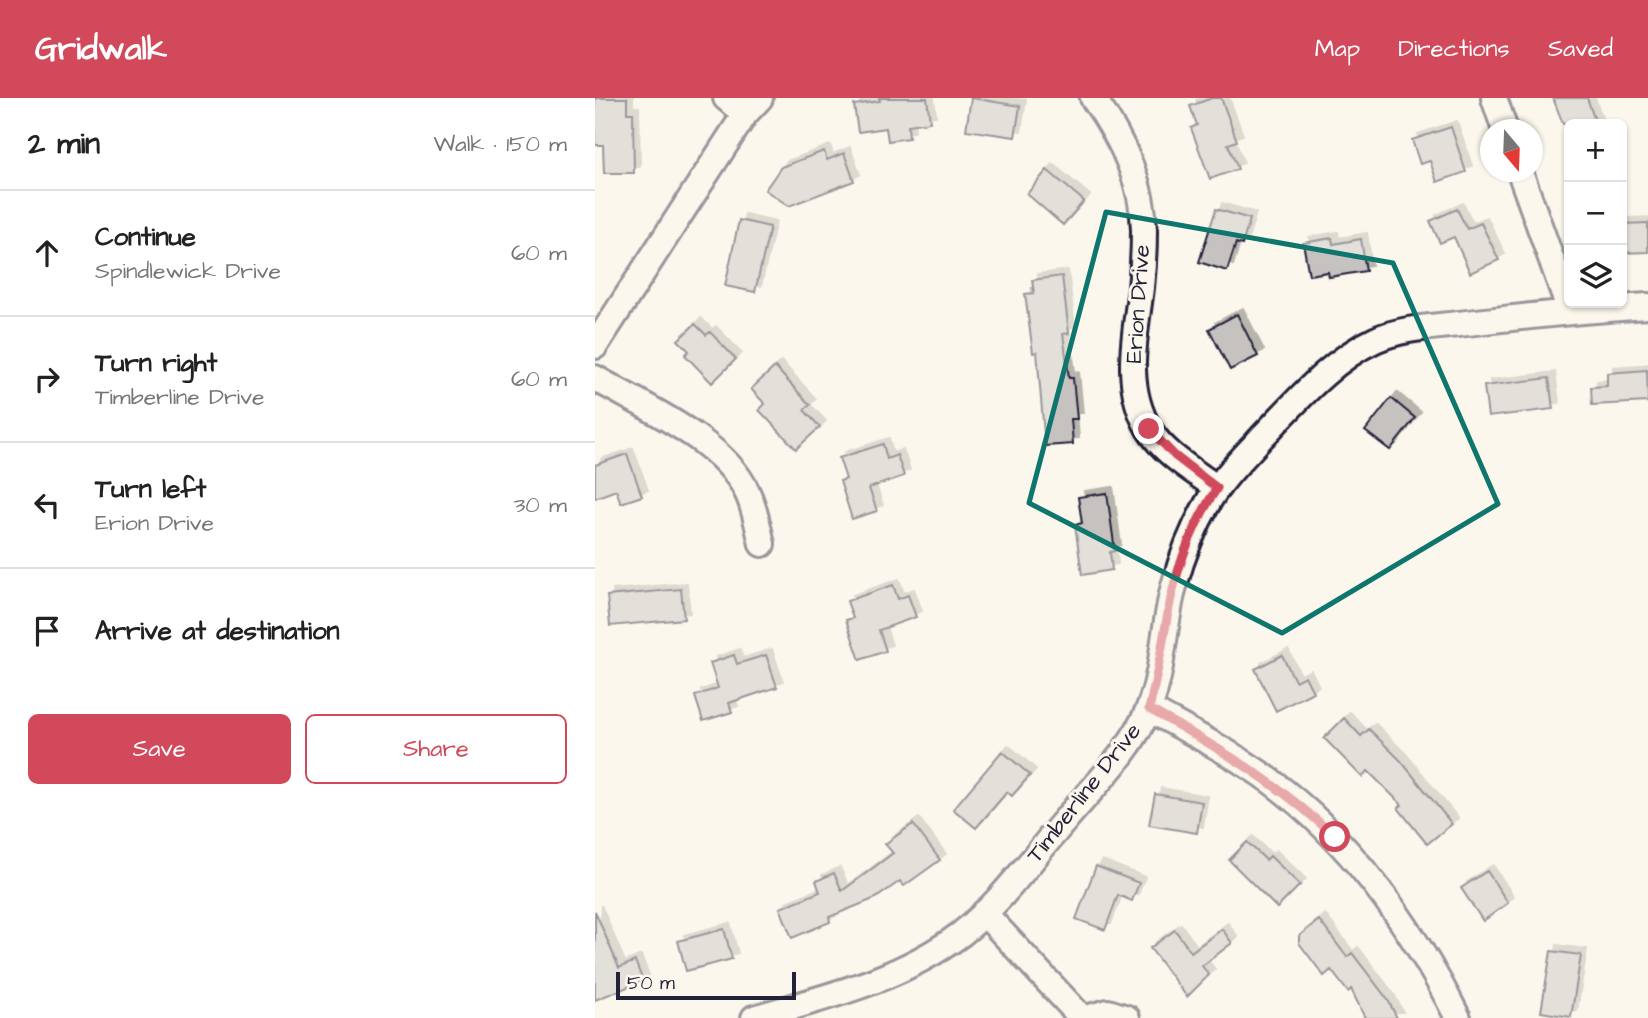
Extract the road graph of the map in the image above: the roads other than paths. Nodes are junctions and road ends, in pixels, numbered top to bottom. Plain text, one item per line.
1 (726, 98) edge
2 (1093, 98) edge
3 (1494, 98) edge
4 (753, 106) edge
5 (1501, 119) edge
6 (1524, 182) edge
7 (1648, 306) edge
8 (1570, 311) junction
9 (595, 346) edge
10 (595, 377) edge
11 (1217, 488) junction
12 (762, 544) dead end
13 (1149, 709) junction
14 (984, 913) junction
15 (754, 1018) edge
16 (1084, 1018) edge
17 (1127, 1018) edge
18 (1458, 1018) edge

1 - 4 street
2 - 11 street, Erion Drive
3 - 5 street
4 - 9 street
6 - 8 street
7 - 8 street, Timberline Drive
8 - 11 street, Timberline Drive
10 - 12 street
11 - 13 street, Timberline Drive
13 - 14 street, Timberline Drive
13 - 18 street
14 - 15 street, Timberline Drive
14 - 16 street
16 - 17 street

